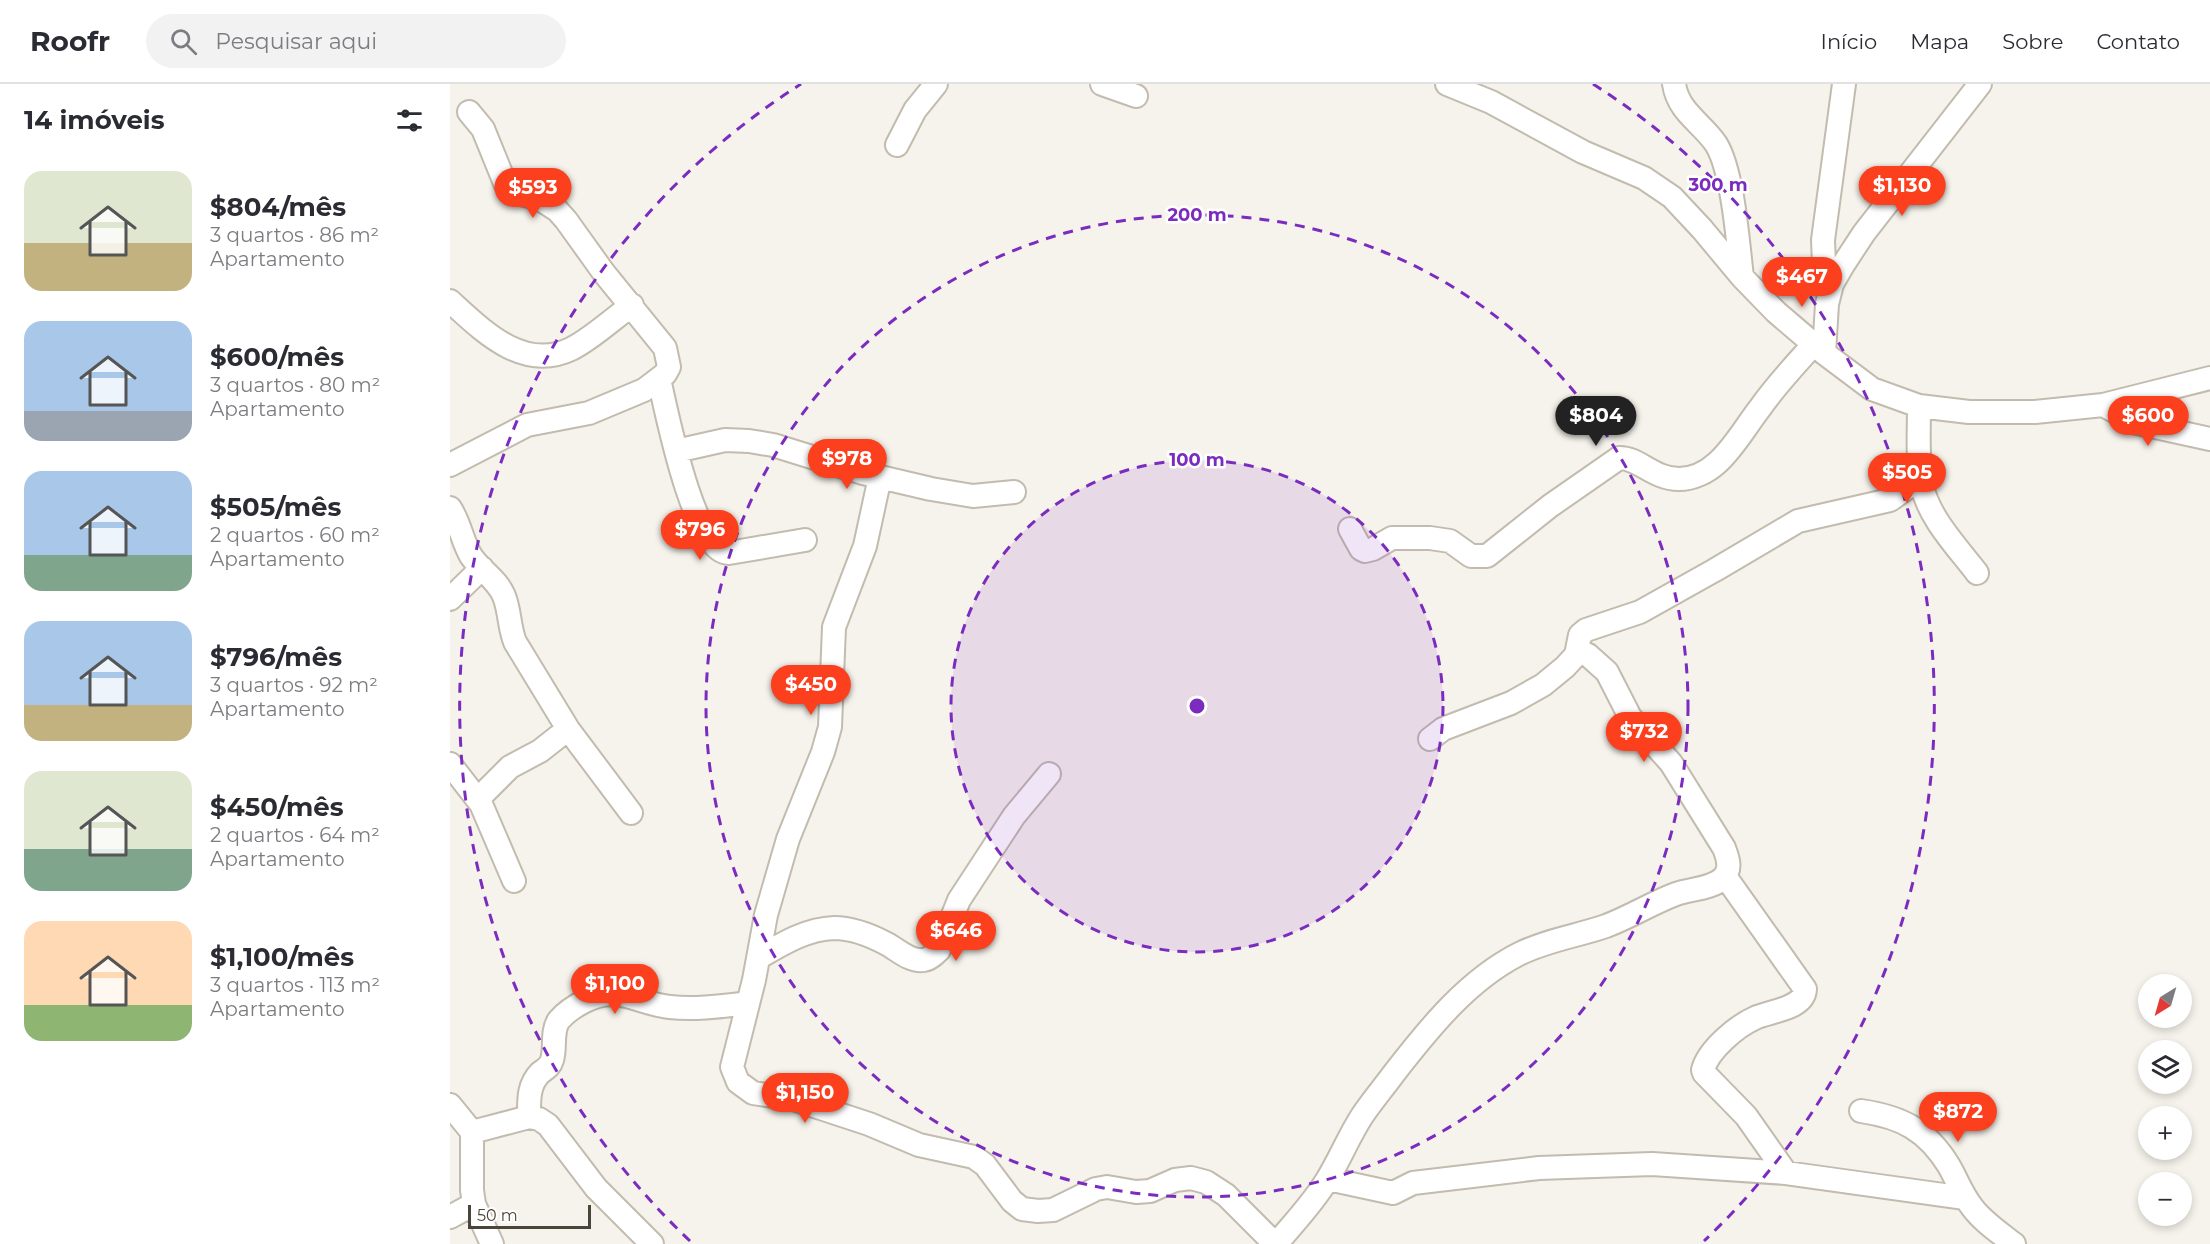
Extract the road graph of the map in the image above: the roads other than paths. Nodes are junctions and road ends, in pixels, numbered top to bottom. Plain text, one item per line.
1 (936, 84) edge
2 (1102, 84) edge
3 (1447, 84) edge
4 (1674, 84) edge
5 (1844, 84) edge
6 (1980, 84) edge
7 (1136, 96) dead end
8 (469, 112) dead end
9 (897, 145) dead end
10 (1742, 277) junction
11 (1832, 284) junction
12 (450, 301) edge
13 (632, 305) junction
14 (1819, 349) junction
15 (2210, 378) edge
16 (659, 379) junction
17 (2103, 405) junction
18 (1919, 406) junction
19 (2210, 439) edge
20 (676, 451) junction
21 (450, 465) edge
22 (880, 477) junction
23 (1921, 478) junction
24 (1014, 492) dead end
25 (450, 508) edge
26 (1350, 529) dead end
27 (805, 540) dead end
28 (482, 568) junction
29 (1977, 573) dead end
30 (450, 599) edge
31 (1578, 650) junction
32 (568, 729) junction
33 (1430, 739) dead end
34 (452, 772) edge
35 (1049, 774) dead end
36 (478, 799) junction
37 (631, 813) dead end
38 (1725, 876) junction
39 (514, 881) dead end
40 (758, 958) junction
41 (748, 1004) junction
42 (450, 1106) edge
43 (1861, 1111) dead end
44 (529, 1117) junction
45 (472, 1132) junction
46 (1786, 1173) junction
47 (1328, 1179) junction
48 (1965, 1198) junction
49 (474, 1204) junction
50 (450, 1216) edge
51 (492, 1244) edge
52 (652, 1244) edge
53 (1276, 1244) edge
54 (2014, 1244) edge

1 - 9 street
2 - 7 street
3 - 10 street
4 - 10 street
5 - 11 street
6 - 11 street
8 - 13 street
10 - 14 street
11 - 14 street
12 - 13 street
13 - 16 street
14 - 18 street
14 - 26 street
15 - 17 street
16 - 20 street
16 - 21 street
17 - 18 street
17 - 19 street
18 - 23 street
20 - 22 street
20 - 27 street
22 - 24 street
22 - 40 street
23 - 29 street
23 - 31 street
25 - 28 street
28 - 30 street
28 - 32 street
31 - 33 street
31 - 38 street
32 - 36 street
32 - 37 street
34 - 36 street
35 - 40 street
36 - 39 street
38 - 46 street
38 - 47 street
40 - 41 street
41 - 44 street
41 - 53 street
42 - 45 street
43 - 48 street
44 - 45 street
44 - 52 street
45 - 49 street
46 - 47 street
46 - 48 street
47 - 53 street
48 - 54 street
49 - 50 street
49 - 51 street

